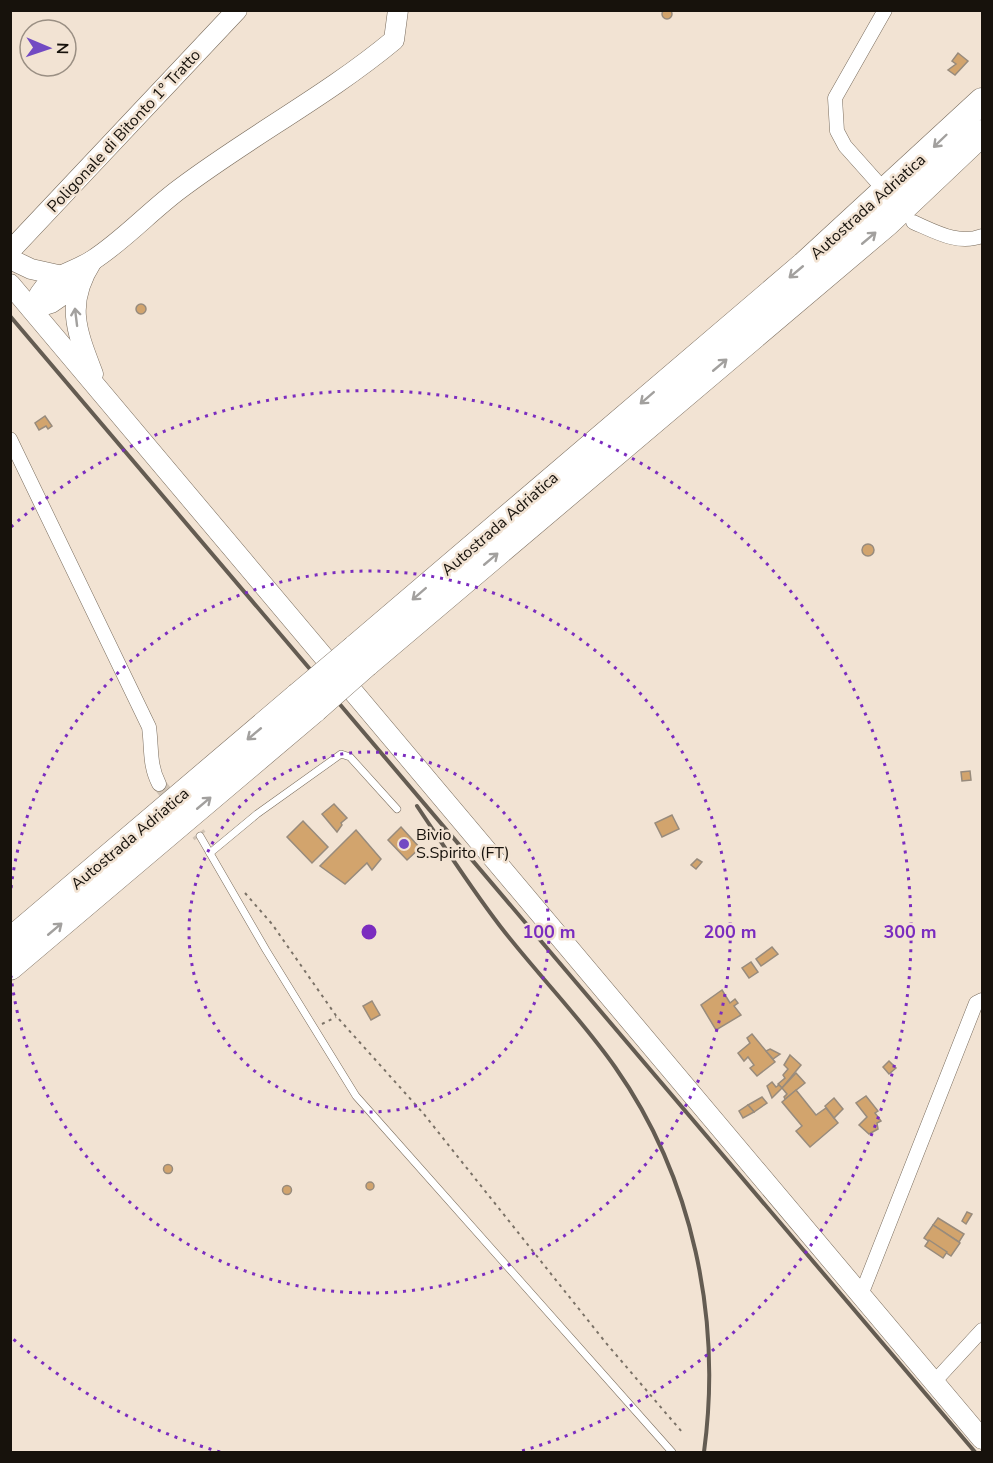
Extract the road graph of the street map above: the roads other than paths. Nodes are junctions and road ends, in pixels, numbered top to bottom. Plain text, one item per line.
1 (237, 10) edge
2 (245, 10) edge
3 (398, 10) edge
4 (885, 10) edge
5 (218, 31) junction
6 (982, 101) edge
7 (982, 133) edge
8 (878, 183) dead end
9 (914, 222) dead end
10 (982, 236) edge
11 (13, 251) edge
12 (92, 261) junction
13 (58, 275) junction
14 (80, 283) junction
15 (10, 284) edge
16 (32, 309) junction
17 (100, 390) junction
18 (10, 439) edge
19 (361, 656) junction
20 (307, 703) junction
21 (159, 784) tunnel mouth
22 (397, 809) dead end
23 (200, 836) tunnel mouth
24 (210, 853) junction
25 (10, 940) edge
26 (10, 967) edge
27 (982, 1000) edge
28 (861, 1295) junction
29 (982, 1330) edge
30 (934, 1382) junction
31 (982, 1438) edge
32 (672, 1452) edge

1 - 5 main road, Poligonale di Bitonto 1° Tratto
2 - 5 main road
3 - 12 main road
4 - 8 street
5 - 11 main road, Poligonale di Bitonto 1° Tratto
6 -> 19 highway, Autostrada Adriatica
19 -> 7 highway, Autostrada Adriatica
9 - 10 street
11 - 13 main road
12 - 13 main road
12 - 14 main road
13 - 16 main road
14 - 16 main road
17 -> 14 main road
15 - 16 main road
16 - 17 main road
17 - 28 main road
18 - 21 street
19 - 20 highway, Autostrada Adriatica, bridge
20 -> 25 highway, Autostrada Adriatica
26 -> 20 highway, Autostrada Adriatica
22 - 24 lane
23 - 24 lane
24 - 32 lane
27 - 28 street
28 - 30 main road
29 - 30 street
30 - 31 main road

